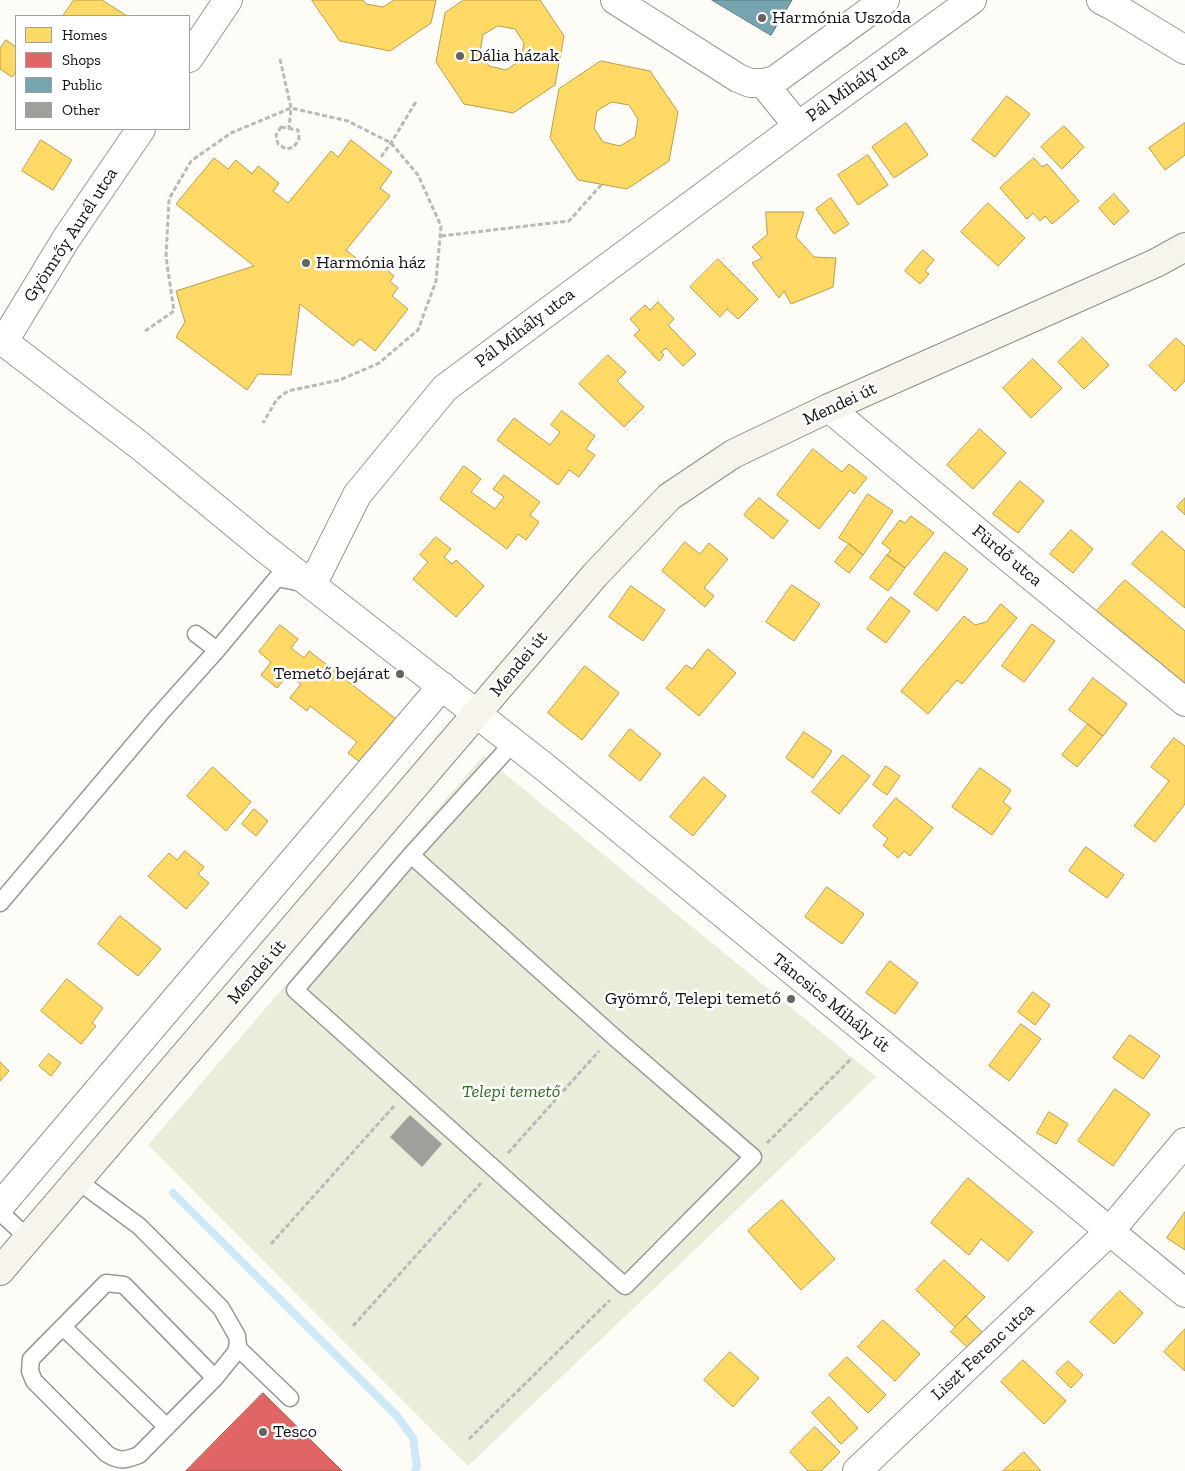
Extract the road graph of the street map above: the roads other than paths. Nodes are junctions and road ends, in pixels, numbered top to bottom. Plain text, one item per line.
1 (228, 0) edge
2 (615, 0) edge
3 (885, 0) edge
4 (967, 2) edge
5 (1110, 2) edge
6 (1185, 50) edge
7 (190, 57) edge
8 (763, 83) junction
9 (798, 126) junction
10 (140, 130) edge
11 (1185, 247) edge
12 (2, 340) edge
13 (829, 408) junction
14 (312, 585) junction
15 (196, 634) dead end
16 (217, 650) junction
17 (442, 686) junction
18 (1185, 702) edge
19 (477, 714) junction
20 (513, 743) junction
21 (411, 855) junction
22 (0, 904) edge
23 (1185, 1142) edge
24 (78, 1181) junction
25 (0, 1206) edge
26 (0, 1212) edge
27 (1109, 1232) junction
28 (28, 1238) junction
29 (0, 1271) edge
30 (1185, 1293) edge
31 (63, 1327) junction
32 (237, 1347) junction
33 (215, 1378) junction
34 (290, 1398) dead end
35 (166, 1427) junction
36 (857, 1471) edge

1 - 7 street
2 - 8 street
3 - 8 street
4 - 9 street, Pál Mihály utca
5 - 6 street
8 - 9 street, Pál Mihály utca
9 - 14 street, Pál Mihály utca
10 - 12 street, Gyömrőy Aurél utca
11 - 13 main road, Mendei út
12 - 14 street, Táncsics Mihály út
13 - 18 street, Fürdő utca
13 - 19 main road, Mendei út
14 - 16 lane
14 - 17 street, Táncsics Mihály út
15 - 16 lane
16 - 22 lane
17 - 19 street, Táncsics Mihály út
17 - 25 street
19 - 20 street, Táncsics Mihály út
19 - 24 main road, Mendei út
20 - 21 lane
20 - 27 street, Táncsics Mihály út
21 - 21 lane
23 - 27 street, Liszt Ferenc utca
24 - 28 main road, Mendei út
24 - 32 lane
26 - 28 lane
27 - 30 street, Táncsics Mihály út
27 - 36 street, Liszt Ferenc utca
28 - 29 main road, Mendei út
31 - 33 lane
31 - 35 lane
31 - 35 lane
32 - 33 lane
32 - 34 lane
33 - 35 lane

